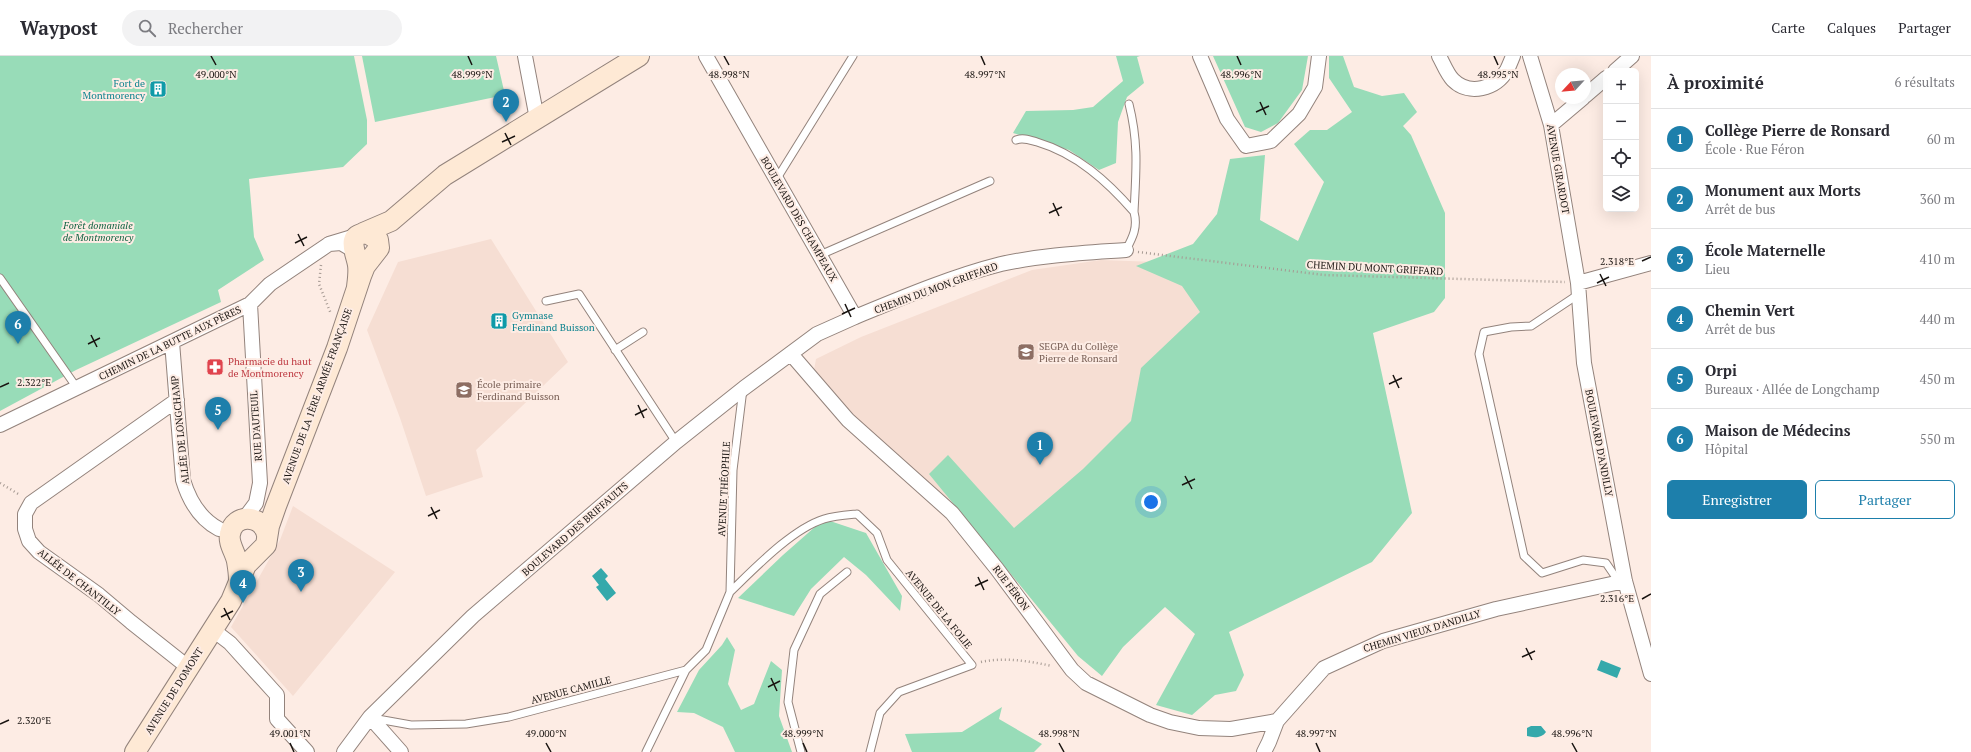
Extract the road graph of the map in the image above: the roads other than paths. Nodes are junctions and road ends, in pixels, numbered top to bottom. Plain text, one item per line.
1 (524, 56) edge
2 (706, 56) edge
3 (853, 56) edge
4 (1200, 56) edge
5 (1319, 56) edge
6 (1439, 56) edge
7 (1513, 56) edge
8 (1530, 56) edge
9 (1632, 56) edge
10 (633, 58) edge
11 (1618, 68) edge
12 (1603, 81) edge
13 (1591, 91) edge
14 (1129, 104) dead end
15 (1576, 104) edge
16 (537, 119) junction
17 (1551, 125) junction
18 (1016, 140) dead end
19 (776, 180) junction
20 (990, 180) dead end
21 (1134, 212) junction
22 (364, 245) junction
23 (1126, 250) joint
24 (820, 255) junction
25 (1651, 263) edge
26 (0, 278) edge
27 (1578, 288) junction
28 (546, 301) dead end
29 (250, 304) junction
30 (860, 315) junction
31 (642, 332) dead end
32 (172, 342) junction
33 (615, 350) junction
34 (791, 354) junction
35 (77, 388) junction
36 (744, 388) junction
37 (177, 400) junction
38 (0, 425) edge
39 (676, 442) junction
40 (240, 530) junction
41 (847, 572) dead end
42 (239, 580) junction
43 (1622, 581) junction
44 (730, 592) junction
45 (213, 630) junction
46 (189, 668) junction
47 (686, 670) junction
48 (1651, 674) edge
49 (370, 717) junction
50 (1277, 722) junction
51 (135, 752) edge
52 (307, 752) edge
53 (344, 752) edge
54 (401, 752) edge
55 (646, 752) edge
56 (801, 752) edge
57 (870, 752) edge
58 (1264, 752) edge

1 - 16 street
2 - 19 street, BOULEVARD DES CHAMPEAUX
3 - 19 lane
4 - 5 street
6 - 7 street
8 - 17 street, AVENUE GIRARDOT
9 - 11 street
10 - 16 main road
12 - 13 street
14 - 21 lane
15 - 17 street
16 - 22 main road
17 - 27 street, AVENUE GIRARDOT
18 - 21 lane
19 - 24 street, BOULEVARD DES CHAMPEAUX
20 - 24 lane
21 - 23 lane
22 - 29 street, CHEMIN DE LA BUTTE AUX PÈRES
22 - 40 main road, AVENUE DE LA 1ÈRE ARMÉE FRANÇAISE
23 - 30 street, CHEMIN DU MON GRIFFARD
24 - 30 street, BOULEVARD DES CHAMPEAUX
25 - 27 street
26 - 35 lane
27 - 43 street, BOULEVARD D'ANDILLY
27 - 43 lane
28 - 33 lane
29 - 32 street, CHEMIN DE LA BUTTE AUX PÈRES
29 - 40 street, RUE D'AUTEUIL
30 - 34 street
31 - 33 lane
32 - 35 street, CHEMIN DE LA BUTTE AUX PÈRES
32 - 37 street, ALLÉE DE LONGCHAMP
33 - 39 lane
34 - 36 street, BOULEVARD DES BRIFFAULTS
34 - 50 street, RUE FÉRON
35 - 38 street, CHEMIN DE LA BUTTE AUX PÈRES
36 - 39 street, BOULEVARD DES BRIFFAULTS
36 - 44 lane, AVENUE THÉOPHILE
37 - 40 street, ALLÉE DE LONGCHAMP
37 - 46 street, ALLÉE DE CHANTILLY
39 - 49 street, BOULEVARD DES BRIFFAULTS
40 - 42 main road
40 - 42 main road
41 - 56 lane
42 - 45 main road
43 - 48 street, BOULEVARD D'ANDILLY
43 - 50 street, CHEMIN VIEUX D'ANDILLY
44 - 47 lane
44 - 57 lane, AVENUE DE LA FOLIE
45 - 46 main road, AVENUE DE DOMONT
45 - 52 street
46 - 51 main road, AVENUE DE DOMONT
47 - 49 lane, AVENUE CAMILLE
47 - 55 lane
49 - 53 street, BOULEVARD DES BRIFFAULTS
49 - 54 street
50 - 58 street, CHEMIN VIEUX D'ANDILLY

